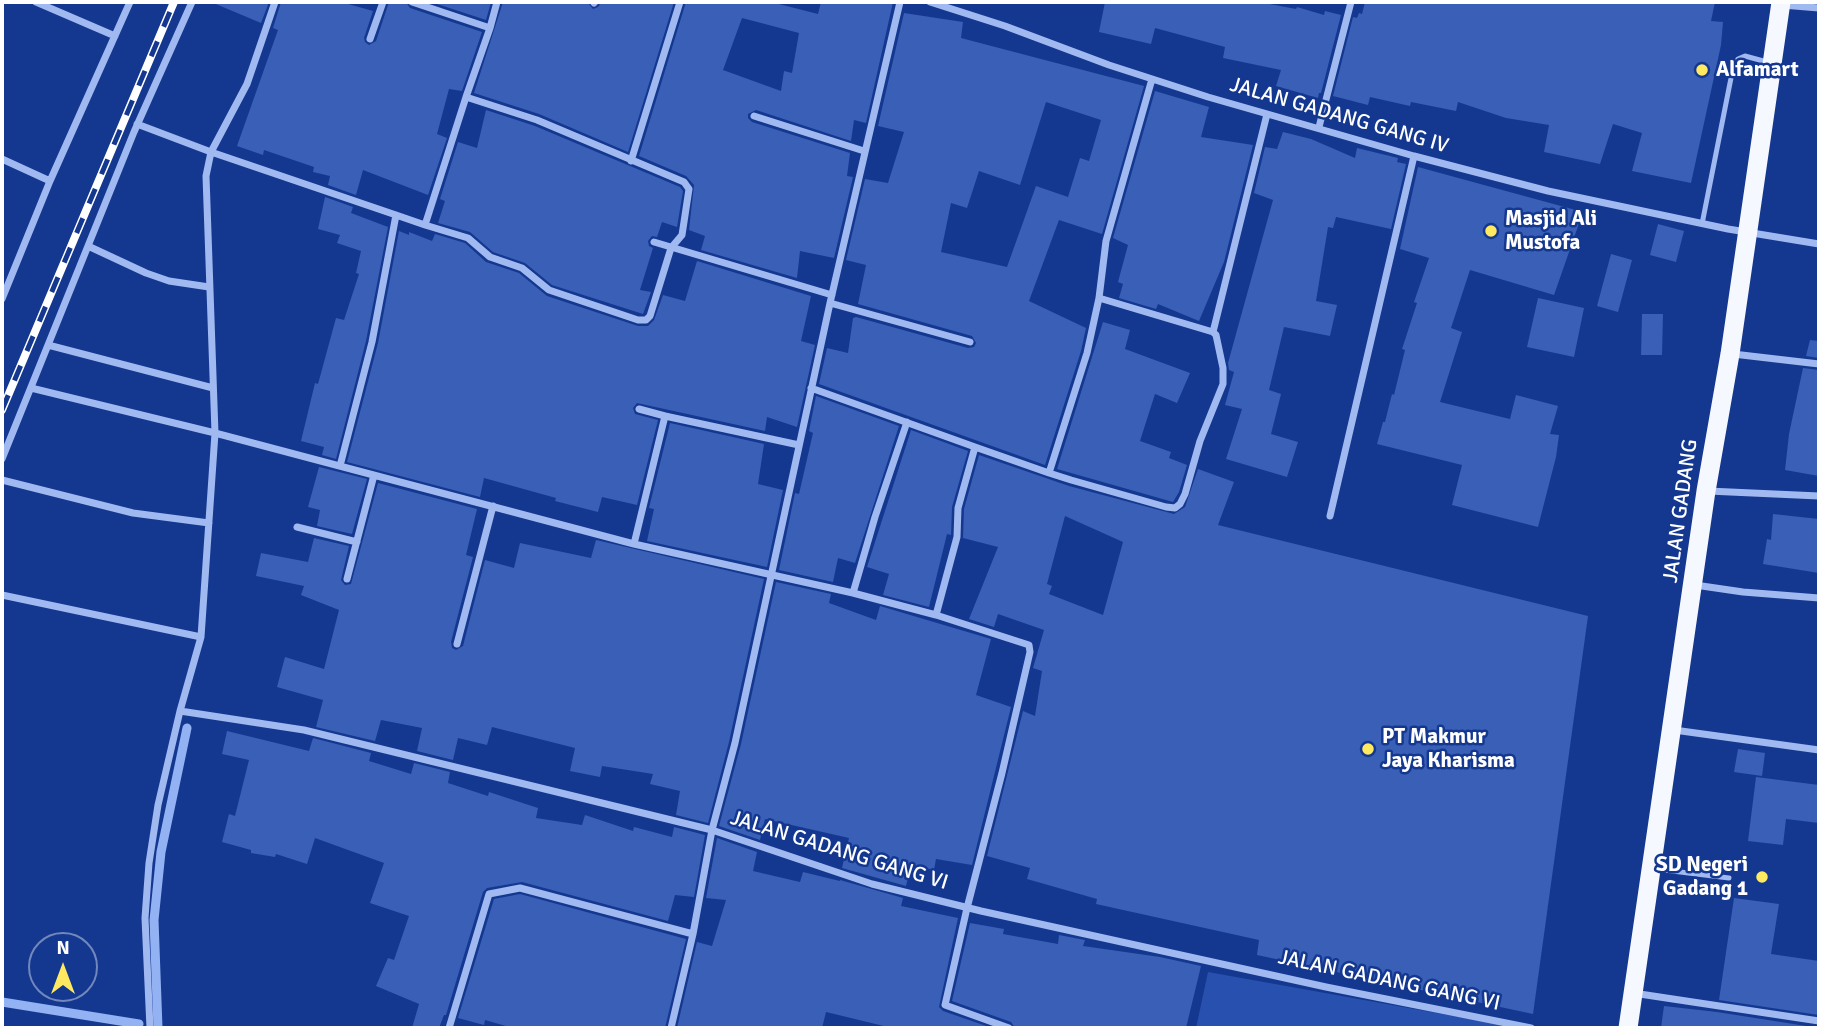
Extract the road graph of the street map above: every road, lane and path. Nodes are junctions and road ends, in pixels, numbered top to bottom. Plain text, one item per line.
1 (36, 2) edge
2 (130, 2) edge
3 (192, 2) edge
4 (275, 2) edge
5 (383, 2) edge
6 (412, 2) edge
7 (497, 2) edge
8 (680, 2) edge
9 (900, 2) edge
10 (930, 2) edge
11 (1351, 2) edge
12 (1781, 4) edge
13 (1819, 8) edge
14 (490, 28) junction
15 (115, 36) junction
16 (370, 38) dead end
17 (1771, 63) junction
18 (1153, 79) junction
19 (466, 97) junction
20 (1267, 114) junction
21 (754, 116) dead end
22 (137, 124) junction
23 (1319, 127) junction
24 (864, 151) junction
25 (211, 152) junction
26 (1414, 156) junction
27 (2, 159) edge
28 (631, 160) junction
29 (50, 181) junction
30 (396, 215) junction
31 (1702, 224) junction
32 (425, 225) junction
33 (1748, 232) junction
34 (654, 243) dead end
35 (1819, 244) edge
36 (88, 246) junction
37 (671, 248) junction
38 (209, 287) junction
39 (832, 295) junction
40 (2, 298) edge
41 (1099, 298) junction
42 (830, 303) junction
43 (1213, 332) junction
44 (970, 342) dead end
45 (48, 345) junction
46 (1730, 354) junction
47 (1819, 364) edge
48 (31, 387) junction
49 (811, 387) junction
50 (213, 388) junction
51 (639, 409) dead end
52 (665, 416) junction
53 (907, 422) junction
54 (215, 433) junction
55 (799, 445) junction
56 (975, 447) junction
57 (2, 459) edge
58 (340, 466) junction
59 (1049, 473) junction
60 (374, 475) junction
61 (2, 480) edge
62 (1706, 491) junction
63 (1819, 496) edge
64 (493, 506) junction
65 (1330, 516) dead end
66 (209, 523) junction
67 (297, 527) dead end
68 (357, 542) junction
69 (634, 544) junction
70 (771, 575) junction
71 (348, 579) dead end
72 (1693, 585) junction
73 (853, 593) junction
74 (2, 595) edge
75 (1819, 598) edge
76 (936, 615) junction
77 (201, 637) junction
78 (457, 645) dead end
79 (180, 711) junction
80 (1671, 729) junction
81 (1819, 750) edge
82 (712, 830) junction
83 (1651, 868) junction
84 (1729, 878) dead end
85 (967, 908) junction
86 (693, 934) junction
87 (1633, 993) junction
88 (1819, 1021) edge
89 (150, 1028) edge
90 (449, 1028) edge
91 (671, 1028) edge
92 (1009, 1028) edge
93 (1531, 1028) edge
94 (1628, 1028) edge

1 - 15 street
2 - 15 street
3 - 22 street
4 - 25 street
5 - 16 street
6 - 14 street
7 - 14 street
8 - 28 street
9 - 24 street
10 - 18 street, JALAN GADANG GANG IV
11 - 23 street
12 - 13 street
12 - 17 highway, JALAN GADANG
14 - 19 street
15 - 29 street
17 - 31 lane
17 - 33 highway, JALAN GADANG
18 - 20 street, JALAN GADANG GANG IV
18 - 41 street
19 - 28 street
19 - 32 street
20 - 23 street, JALAN GADANG GANG IV
20 - 43 street
21 - 24 street
22 - 25 street
22 - 36 street
23 - 26 street, JALAN GADANG GANG IV
24 - 39 street
25 - 30 street
25 - 38 street
26 - 31 street, JALAN GADANG GANG IV
26 - 65 street
27 - 29 street
28 - 37 street
29 - 40 street
30 - 32 street
30 - 58 street
31 - 33 street, JALAN GADANG GANG IV
32 - 37 street
33 - 35 street, JALAN GADANG GANG IV
33 - 46 highway, JALAN GADANG
34 - 37 street
36 - 38 street
36 - 45 street
37 - 39 street
38 - 50 street
39 - 42 street
41 - 43 street
41 - 59 street
42 - 44 street
42 - 49 street
43 - 59 street
45 - 48 street
45 - 50 street
46 - 47 street
46 - 62 highway, JALAN GADANG
48 - 54 street
48 - 57 street
49 - 53 street
49 - 55 street
50 - 54 street
51 - 52 street
52 - 55 street
52 - 69 street
53 - 56 street
53 - 73 street
54 - 58 street
54 - 66 street
55 - 70 street
56 - 59 street
56 - 76 street
58 - 60 street
60 - 64 street
60 - 68 street
61 - 66 street
62 - 63 street
62 - 72 highway, JALAN GADANG
64 - 69 street
64 - 78 street
66 - 77 street
67 - 68 street
68 - 71 street
69 - 70 street
70 - 73 street
70 - 82 street
72 - 75 street
72 - 80 highway, JALAN GADANG
73 - 76 street
74 - 77 street
76 - 85 street
77 - 79 street
79 - 82 street, JALAN GADANG GANG VI
79 - 89 street
80 - 81 street
80 - 83 highway, JALAN GADANG
82 - 85 street, JALAN GADANG GANG VI
82 - 86 street
83 - 84 lane
83 - 87 highway, JALAN GADANG
85 - 92 street
85 - 93 street, JALAN GADANG GANG VI
86 - 90 street
86 - 91 street
87 - 88 street
87 - 94 highway, JALAN GADANG

